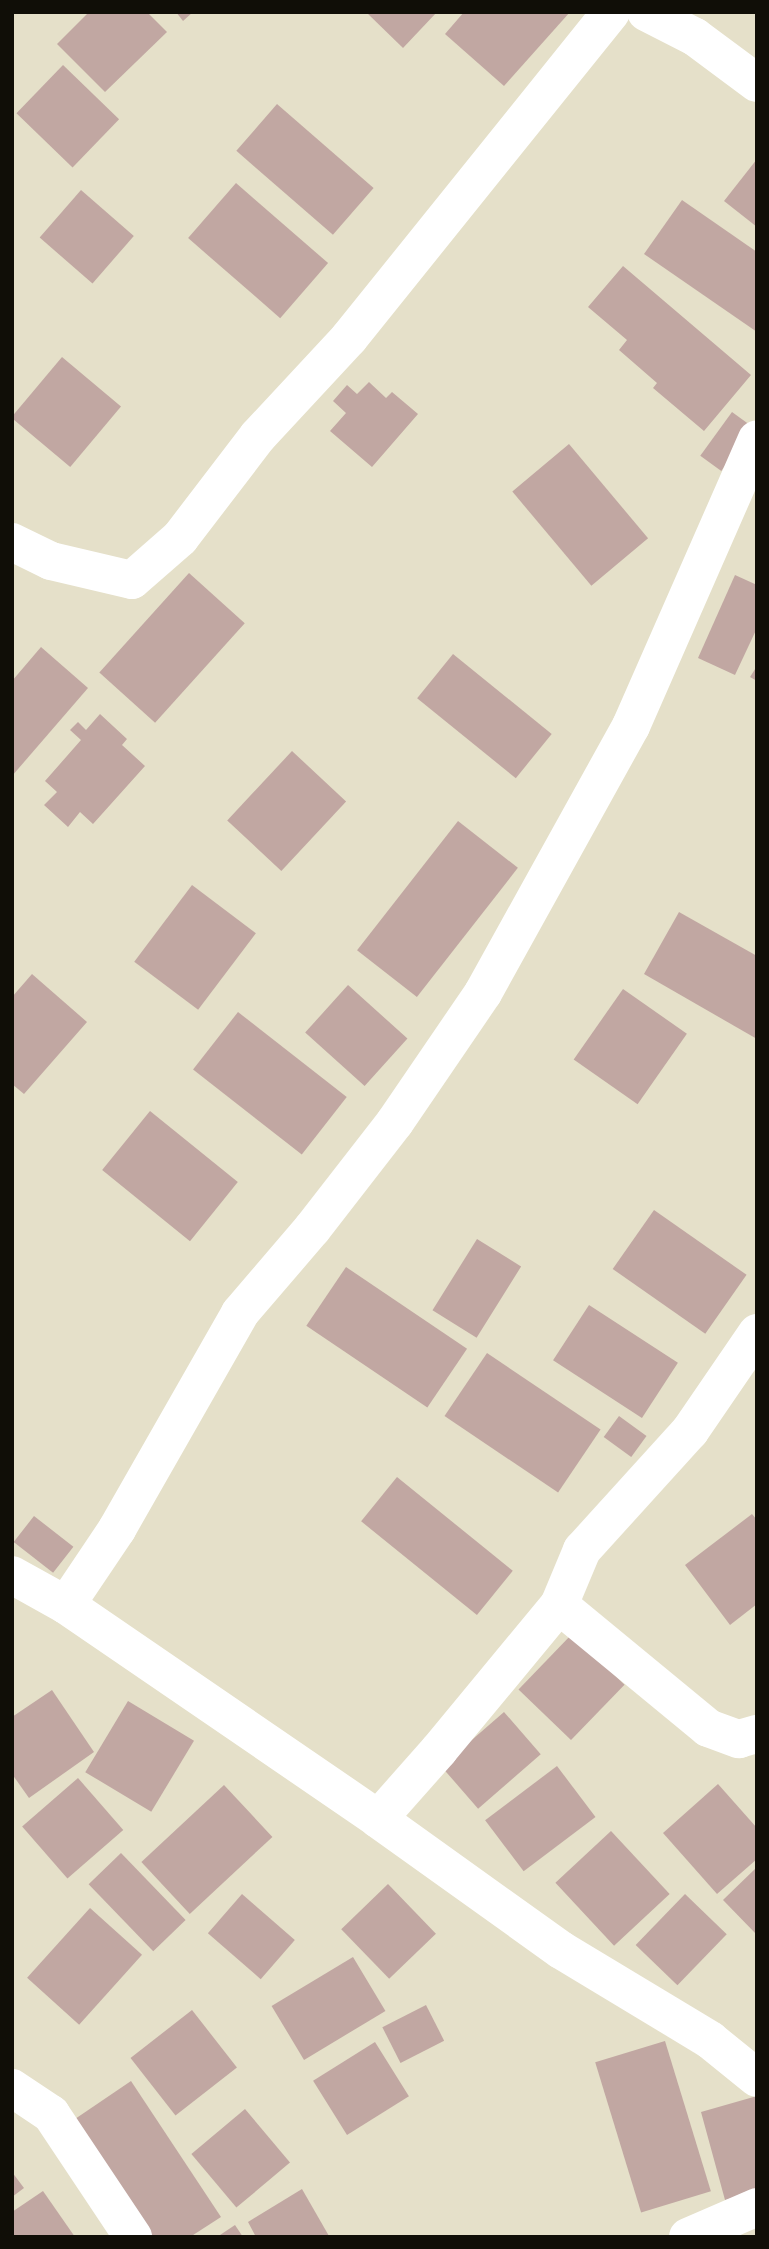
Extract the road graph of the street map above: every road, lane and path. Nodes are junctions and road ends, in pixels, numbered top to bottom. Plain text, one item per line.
1 (611, 12) edge
2 (646, 12) edge
3 (757, 83) edge
4 (757, 439) edge
5 (12, 542) edge
6 (757, 1333) edge
7 (12, 1575) edge
8 (66, 1605) junction
9 (559, 1605) junction
10 (757, 1734) edge
11 (378, 1819) junction
12 (757, 2078) edge
13 (12, 2088) edge
14 (757, 2207) edge
15 (134, 2237) edge
16 (688, 2237) edge

1 - 5 street
2 - 3 street
4 - 8 street
6 - 9 street
7 - 8 street
8 - 11 street
9 - 10 street
9 - 11 street
11 - 12 street
13 - 15 street
14 - 16 street

